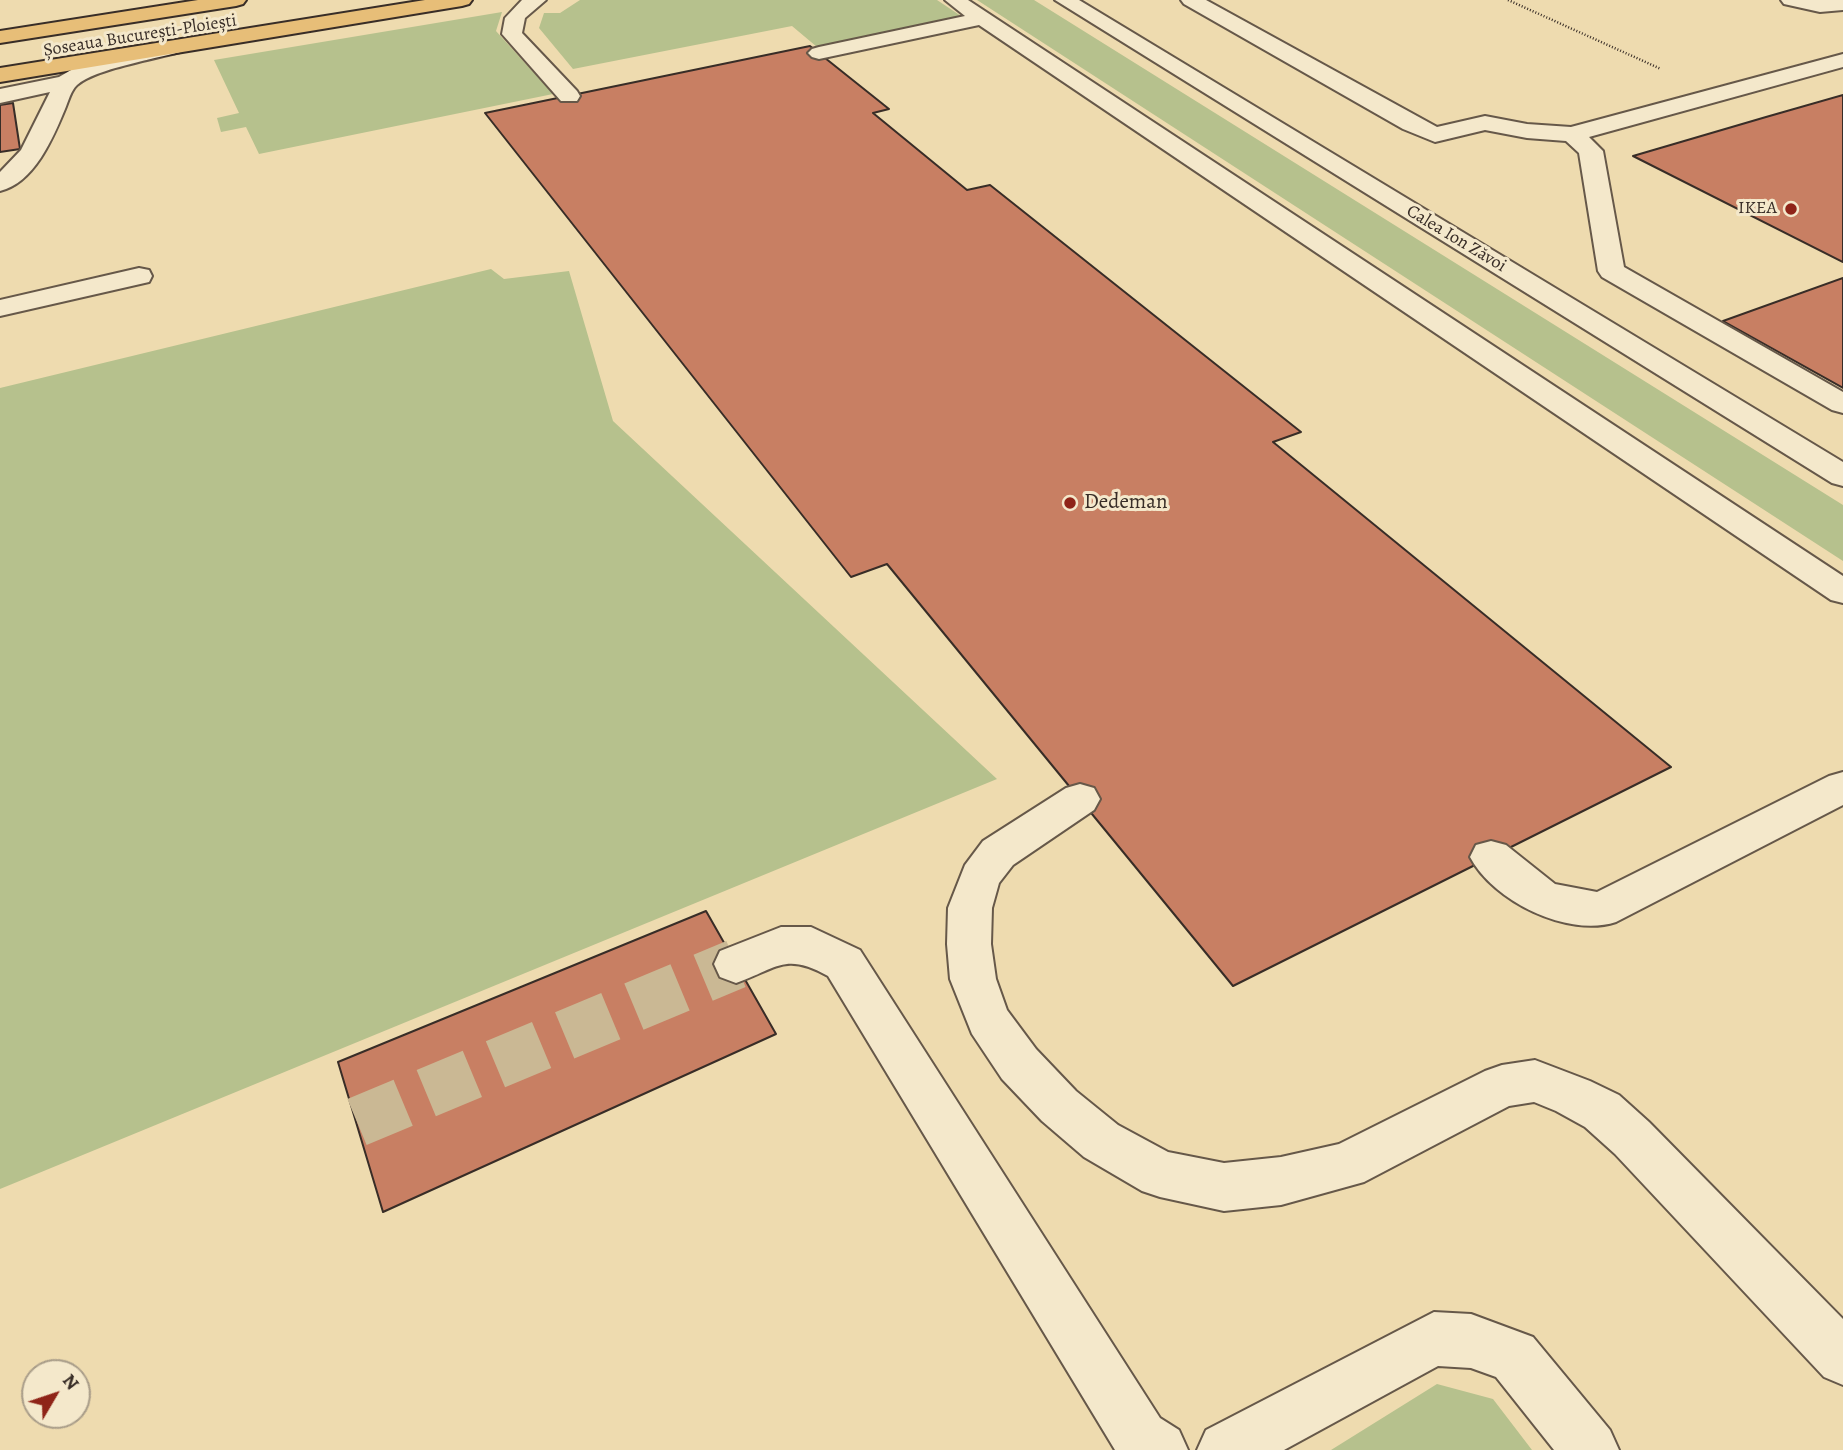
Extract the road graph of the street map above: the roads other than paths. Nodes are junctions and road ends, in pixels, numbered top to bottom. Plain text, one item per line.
1 (137, 0) edge
2 (236, 0) edge
3 (363, 0) edge
4 (462, 0) edge
5 (536, 0) edge
6 (955, 0) edge
7 (1191, 0) edge
8 (1791, 0) edge
9 (1067, 1) edge
10 (1843, 4) edge
11 (982, 19) junction
12 (0, 21) edge
13 (0, 37) edge
14 (187, 45) junction
15 (819, 53) dead end
16 (0, 59) edge
17 (1843, 60) edge
18 (0, 75) edge
19 (66, 82) junction
20 (0, 96) edge
21 (569, 96) dead end
22 (1572, 134) junction
23 (0, 184) edge
24 (139, 276) dead end
25 (0, 308) edge
26 (1843, 404) edge
27 (1843, 476) edge
28 (1843, 592) edge
29 (1826, 796) edge
30 (1080, 799) dead end
31 (1491, 857) dead end
32 (736, 964) tunnel mouth
33 (1843, 1358) edge
34 (1159, 1450) edge
35 (1226, 1450) edge
36 (1590, 1450) edge

1 - 12 highway
2 - 13 highway, Șoseaua București-Ploiești
3 - 16 highway, Șoseaua București-Ploiești
4 - 14 highway
5 - 21 street
6 - 11 street
7 - 22 street
8 - 10 street
9 - 27 street, Calea Ion Zăvoi
11 - 15 street
11 - 28 street
14 - 18 highway
14 - 19 street
17 - 22 street
19 - 20 street
19 - 23 street
22 - 26 street
24 - 25 street
29 - 31 street
30 - 33 street
32 - 34 street
35 - 36 street

